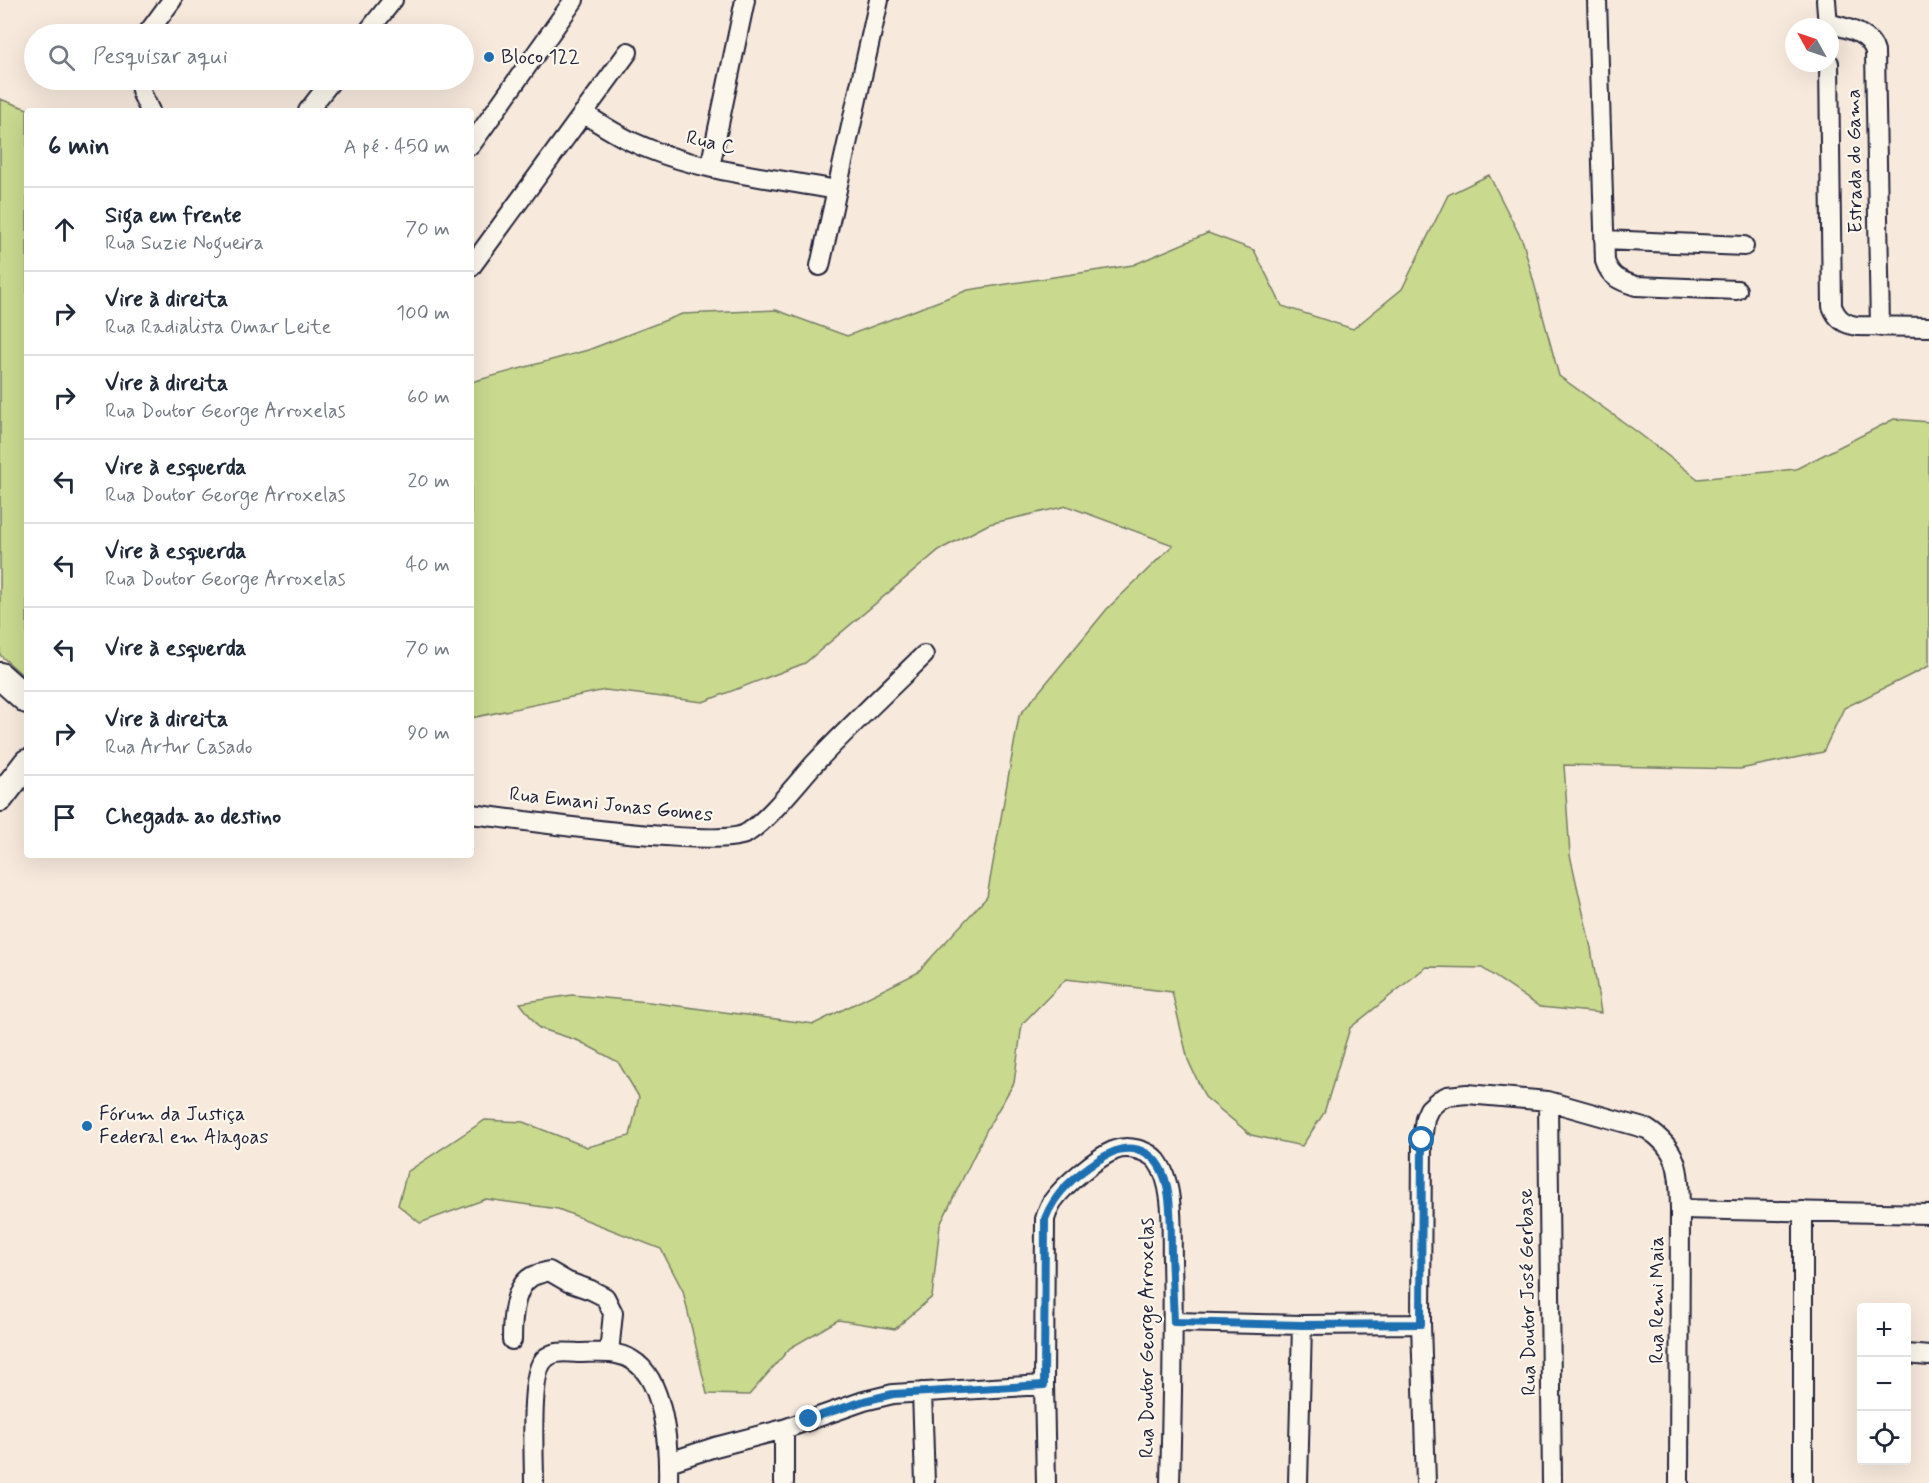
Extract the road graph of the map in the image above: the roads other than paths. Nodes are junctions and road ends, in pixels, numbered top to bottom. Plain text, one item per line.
1 (172, 0) edge
2 (393, 0) edge
3 (574, 0) edge
4 (745, 0) edge
5 (879, 0) edge
6 (1826, 0) edge
7 (1597, 6) edge
8 (1827, 18) edge
9 (154, 24) edge
10 (374, 24) edge
11 (1839, 28) edge
12 (628, 52) dead end
13 (1829, 72) edge
14 (141, 90) edge
15 (324, 90) edge
16 (149, 108) edge
17 (310, 108) edge
18 (583, 113) junction
19 (474, 141) edge
20 (710, 167) junction
21 (837, 190) junction
22 (1604, 240) junction
23 (1744, 246) dead end
24 (474, 263) edge
25 (820, 266) dead end
26 (1737, 290) dead end
27 (1880, 327) junction
28 (1929, 327) edge
29 (924, 655) dead end
30 (0, 676) edge
31 (24, 697) edge
32 (24, 767) edge
33 (0, 798) edge
34 (474, 814) edge
35 (1548, 1101) junction
36 (1680, 1209) junction
37 (1803, 1211) junction
38 (1929, 1214) edge
39 (1174, 1322) junction
40 (1421, 1324) junction
41 (1302, 1325) junction
42 (512, 1340) dead end
43 (609, 1353) junction
44 (1911, 1354) edge
45 (1929, 1356) edge
46 (1044, 1385) junction
47 (922, 1392) junction
48 (784, 1429) junction
49 (669, 1462) junction
50 (534, 1483) edge
51 (668, 1483) edge
52 (784, 1483) edge
53 (925, 1483) edge
54 (1046, 1483) edge
55 (1170, 1483) edge
56 (1298, 1483) edge
57 (1426, 1483) edge
58 (1552, 1483) edge
59 (1679, 1483) edge
60 (1803, 1483) edge

1 - 9 street
2 - 10 street
3 - 19 street
4 - 20 street
5 - 21 street
6 - 8 street, Estrada do Gama
7 - 22 street
11 - 27 street, Estrada do Gama
12 - 18 street
13 - 27 street, Estrada do Gama
14 - 16 street
15 - 17 street
18 - 20 street, Rua C
18 - 24 street
20 - 21 street, Rua C
21 - 25 street
22 - 23 street
22 - 26 street
27 - 28 street, Estrada do Gama
29 - 34 street, Rua Emani Jonas Gomes
30 - 31 street
32 - 33 street
35 - 36 street, Rua Remi Maia
35 - 40 street
35 - 58 street, Rua Doutor José Gerbase
36 - 37 street
36 - 59 street, Rua Remi Maia
37 - 38 street
37 - 60 street
39 - 41 street
39 - 46 street, Rua Doutor George Arroxelas
39 - 55 street, Rua Doutor George Arroxelas
40 - 41 street
40 - 57 street
41 - 56 street
42 - 43 street
43 - 49 street
43 - 50 street
44 - 45 street
46 - 47 street
46 - 54 street
47 - 48 street
47 - 53 street
48 - 49 street
48 - 52 street
49 - 51 street

